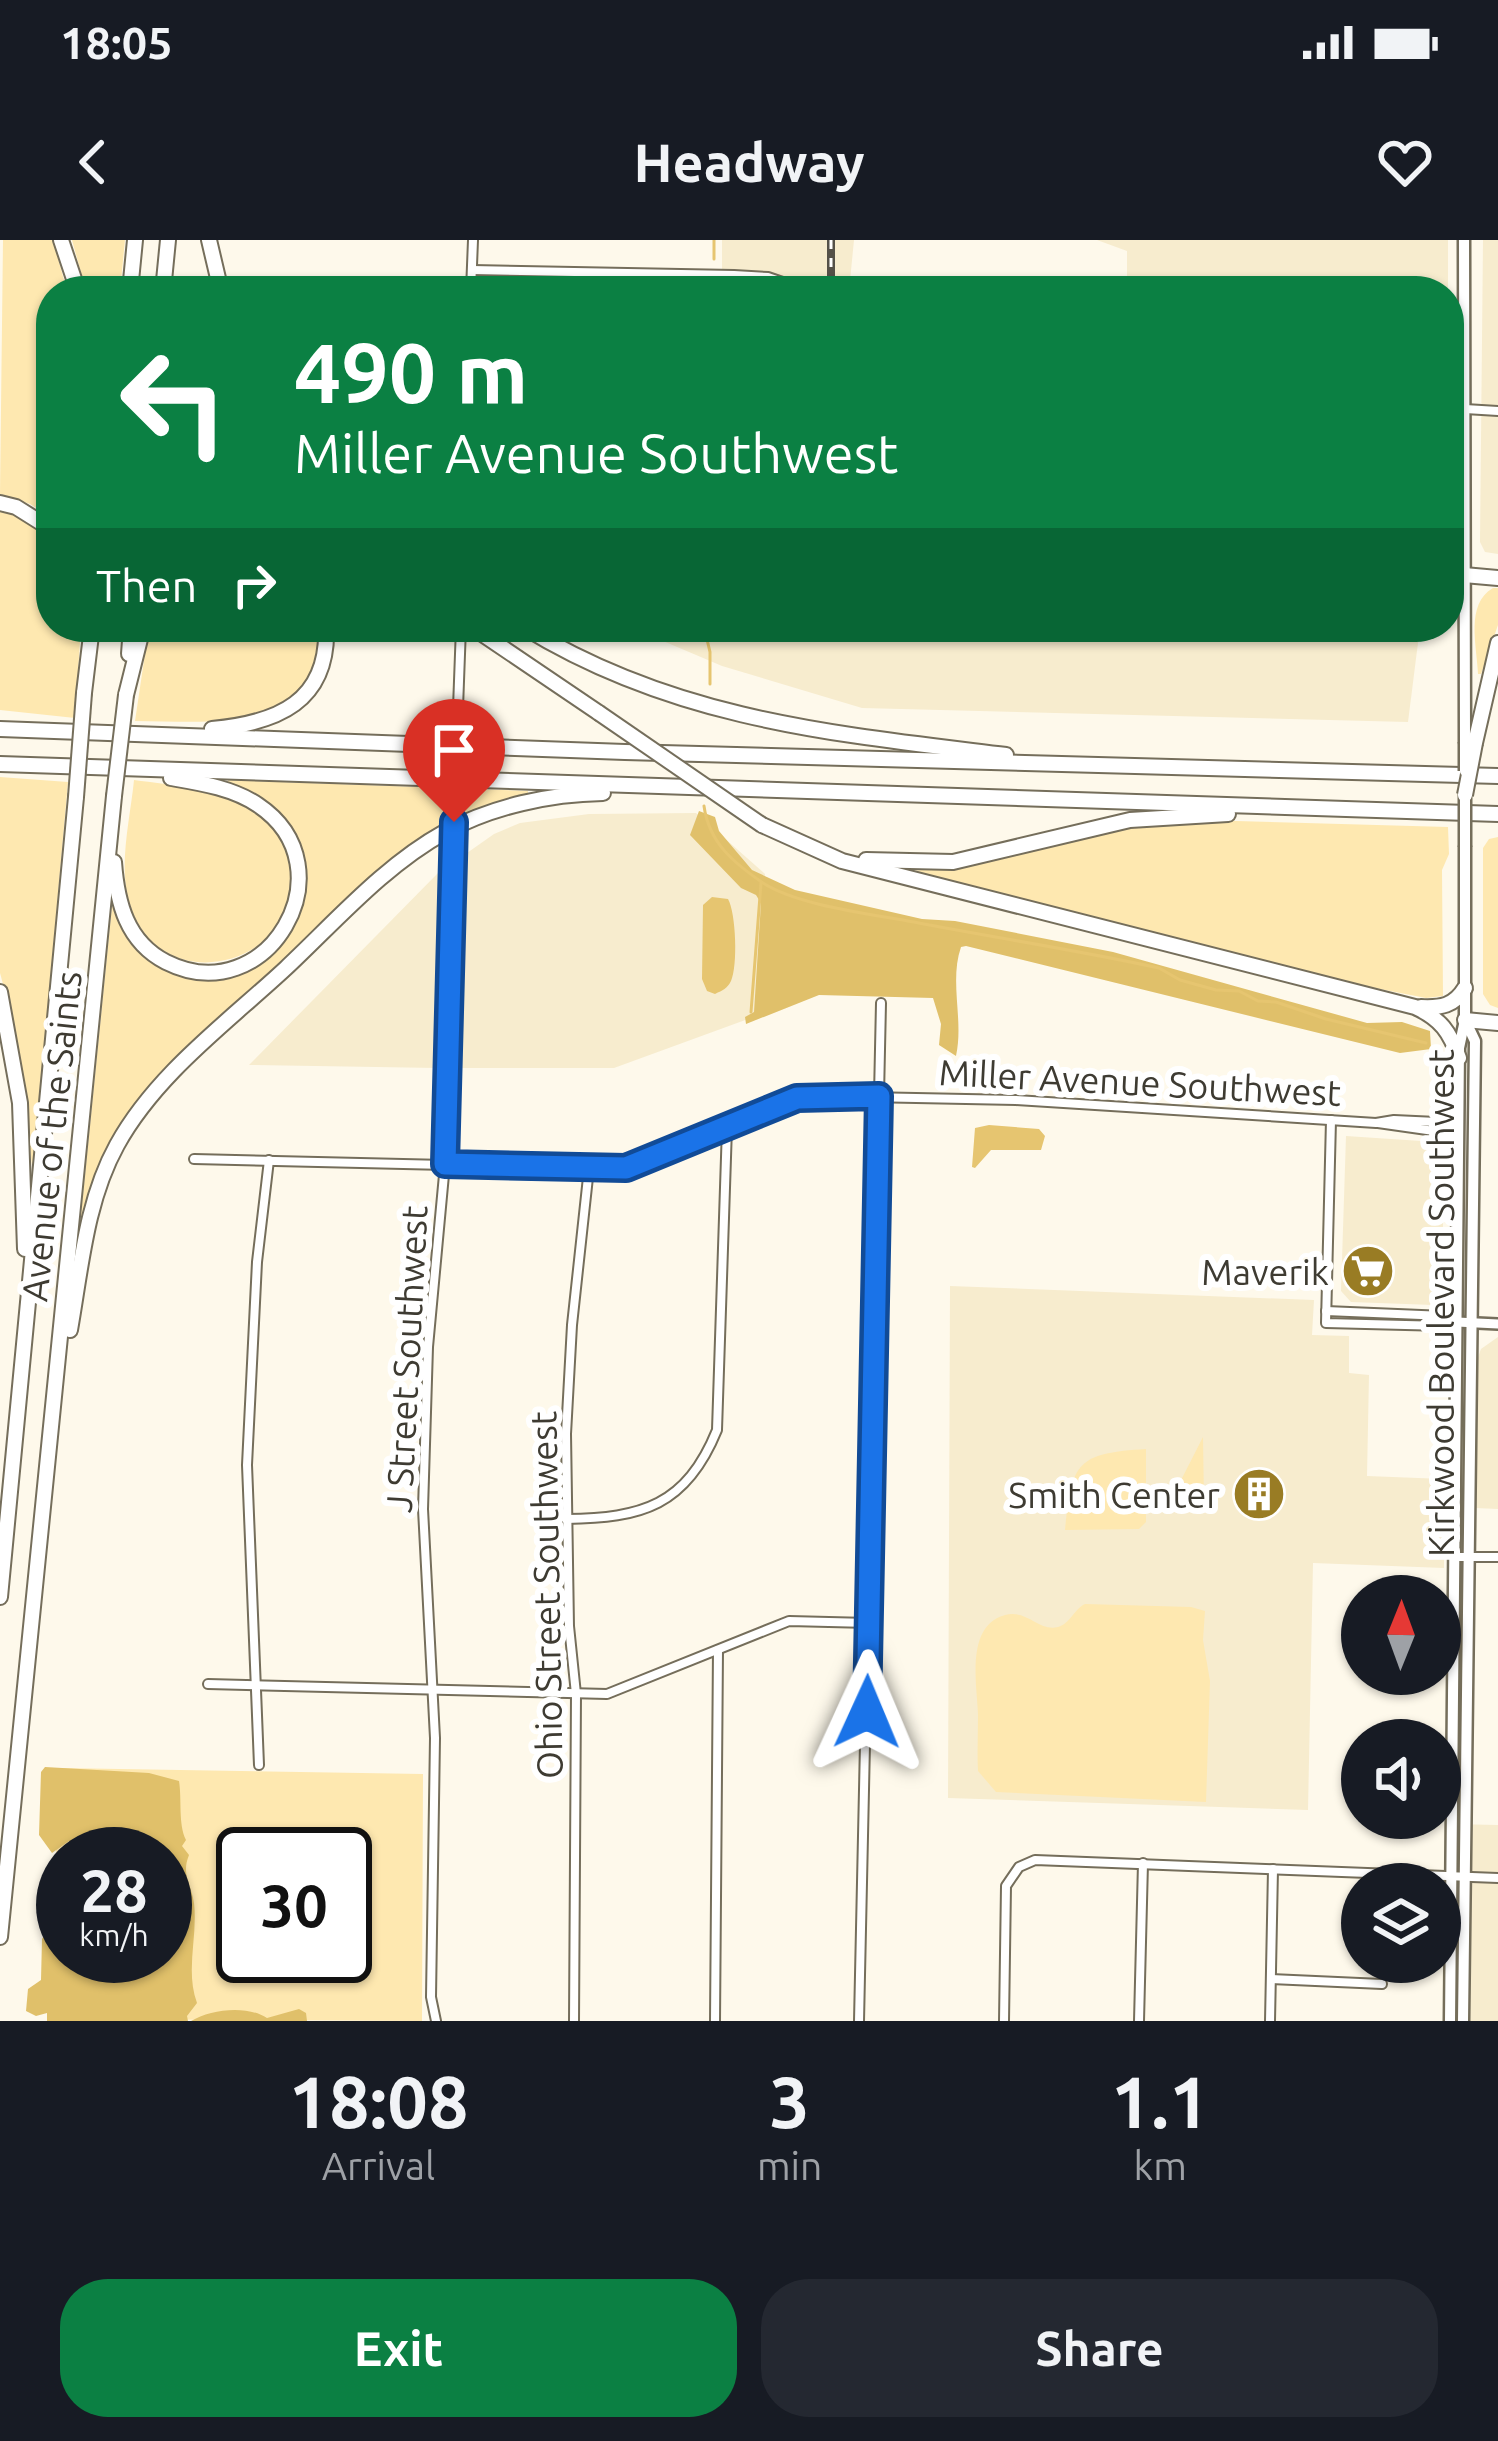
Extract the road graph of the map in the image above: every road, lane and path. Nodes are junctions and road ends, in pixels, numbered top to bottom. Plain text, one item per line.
1 (61, 240) edge
2 (135, 240) edge
3 (168, 240) edge
4 (209, 240) edge
5 (472, 240) edge
6 (1464, 240) edge
7 (472, 270) junction
8 (73, 276) edge
9 (131, 276) edge
10 (164, 276) edge
11 (217, 276) edge
12 (472, 276) edge
13 (751, 276) edge
14 (1464, 408) junction
15 (1498, 411) edge
16 (0, 503) edge
17 (36, 520) edge
18 (1464, 574) junction
19 (1498, 575) edge
20 (88, 642) edge
21 (130, 642) edge
22 (139, 642) edge
23 (325, 642) edge
24 (460, 642) edge
25 (494, 642) edge
26 (554, 642) edge
27 (1498, 643) edge
28 (125, 695) junction
29 (0, 720) edge
30 (0, 729) edge
31 (61, 731) junction
32 (157, 735) junction
33 (1470, 742) junction
34 (0, 764) edge
35 (1089, 765) junction
36 (100, 769) junction
37 (1498, 776) edge
38 (758, 791) junction
39 (1465, 794) joint
40 (1318, 809) junction
41 (112, 819) junction
42 (1498, 819) edge
43 (825, 853) junction
44 (1465, 988) junction
45 (0, 992) edge
46 (881, 1004) dead end
47 (1415, 1007) junction
48 (1465, 1020) junction
49 (1498, 1021) edge
50 (1459, 1058) junction
51 (879, 1096) junction
52 (1331, 1120) junction
53 (1376, 1123) junction
54 (1458, 1123) junction
55 (727, 1127) junction
56 (1457, 1148) junction
57 (194, 1159) dead end
58 (269, 1160) junction
59 (1474, 1161) junction
60 (445, 1164) junction
61 (589, 1168) junction
62 (1326, 1311) junction
63 (1456, 1322) junction
64 (1473, 1323) junction
65 (1498, 1324) edge
66 (24, 1333) junction
67 (52, 1429) junction
68 (566, 1519) junction
69 (1454, 1557) junction
70 (1468, 1557) junction
71 (1498, 1557) edge
72 (0, 1597) edge
73 (869, 1623) junction
74 (718, 1650) junction
75 (208, 1684) dead end
76 (255, 1685) junction
77 (432, 1690) junction
78 (576, 1694) junction
79 (259, 1766) dead end
80 (1142, 1863) junction
81 (1459, 1863) edge
82 (1459, 1863) edge
83 (1273, 1869) junction
84 (1341, 1872) edge
85 (1461, 1876) edge
86 (1498, 1878) edge
87 (0, 1937) edge
88 (1461, 1948) edge
89 (1270, 1979) junction
90 (1452, 1983) edge
91 (1382, 1984) dead end
92 (436, 2021) edge
93 (574, 2021) edge
94 (715, 2021) edge
95 (859, 2021) edge
96 (1004, 2021) edge
97 (1139, 2021) edge
98 (1270, 2021) edge
99 (1450, 2021) edge
100 (1463, 2021) edge

1 - 8 highway
2 - 9 highway
3 - 10 highway
4 - 11 highway
5 - 7 street
6 - 14 main road
7 - 12 street
7 - 13 street
14 - 15 street
14 - 18 main road
16 - 17 highway
18 - 19 highway
18 - 33 main road
20 - 66 highway, Avenue of the Saints, bridge
21 - 28 highway, Avenue of the Saints
22 - 28 highway
23 - 32 highway
24 - 60 street, J Street Southwest, bridge
25 - 43 highway, bridge
26 - 35 highway
27 - 33 highway
28 - 41 highway, Avenue of the Saints, bridge
29 - 31 highway
30 - 31 highway
31 - 32 highway
32 - 35 highway
33 - 39 highway, bridge
34 - 36 highway
35 - 37 highway
36 - 38 highway
36 - 41 highway
38 - 40 highway
38 - 67 highway
39 - 44 main road, Kirkwood Boulevard Southwest, bridge
40 - 42 highway
40 - 43 highway
41 - 67 highway, Avenue of the Saints
43 - 47 highway
44 - 47 highway
44 - 48 main road, Kirkwood Boulevard Southwest
45 - 66 highway
46 - 51 street
47 - 50 highway
48 - 49 highway
48 - 50 main road, Kirkwood Boulevard Southwest
48 - 59 main road, Kirkwood Boulevard Southwest
50 - 54 main road, Kirkwood Boulevard Southwest
51 - 52 street, Miller Avenue Southwest
51 - 55 street, Miller Avenue Southwest
51 - 73 street
52 - 53 street, Miller Avenue Southwest
52 - 62 street
53 - 54 street, Miller Avenue Southwest
53 - 56 street, Miller Avenue Southwest
54 - 56 main road, Kirkwood Boulevard Southwest
54 - 59 main road
55 - 61 street, Miller Avenue Southwest
55 - 68 street
56 - 63 main road, Kirkwood Boulevard Southwest
57 - 58 street, Miller Avenue Southwest
58 - 60 street, Miller Avenue Southwest
58 - 76 street
59 - 64 main road, Kirkwood Boulevard Southwest
60 - 61 street, Miller Avenue Southwest
60 - 77 street, J Street Southwest
61 - 68 street, Ohio Street Southwest
62 - 63 street
62 - 63 street
63 - 64 street
63 - 69 main road, Kirkwood Boulevard Southwest
64 - 65 street
64 - 70 main road, Kirkwood Boulevard Southwest
66 - 72 highway, Avenue of the Saints
67 - 87 highway, Avenue of the Saints
68 - 78 street, Ohio Street Southwest
69 - 70 street
69 - 81 main road, Kirkwood Boulevard Southwest
70 - 71 street
70 - 82 main road, Kirkwood Boulevard Southwest
73 - 74 street
73 - 95 street
74 - 78 street
74 - 94 street
75 - 76 street
76 - 77 street
76 - 79 street
77 - 78 street
77 - 92 street, J Street Southwest
78 - 93 street, Ohio Street Southwest
80 - 83 street
80 - 96 street
80 - 97 street
83 - 84 street
83 - 89 street
85 - 86 street
88 - 100 main road, Kirkwood Boulevard Southwest
89 - 91 street
89 - 98 street
90 - 99 main road, Kirkwood Boulevard Southwest

